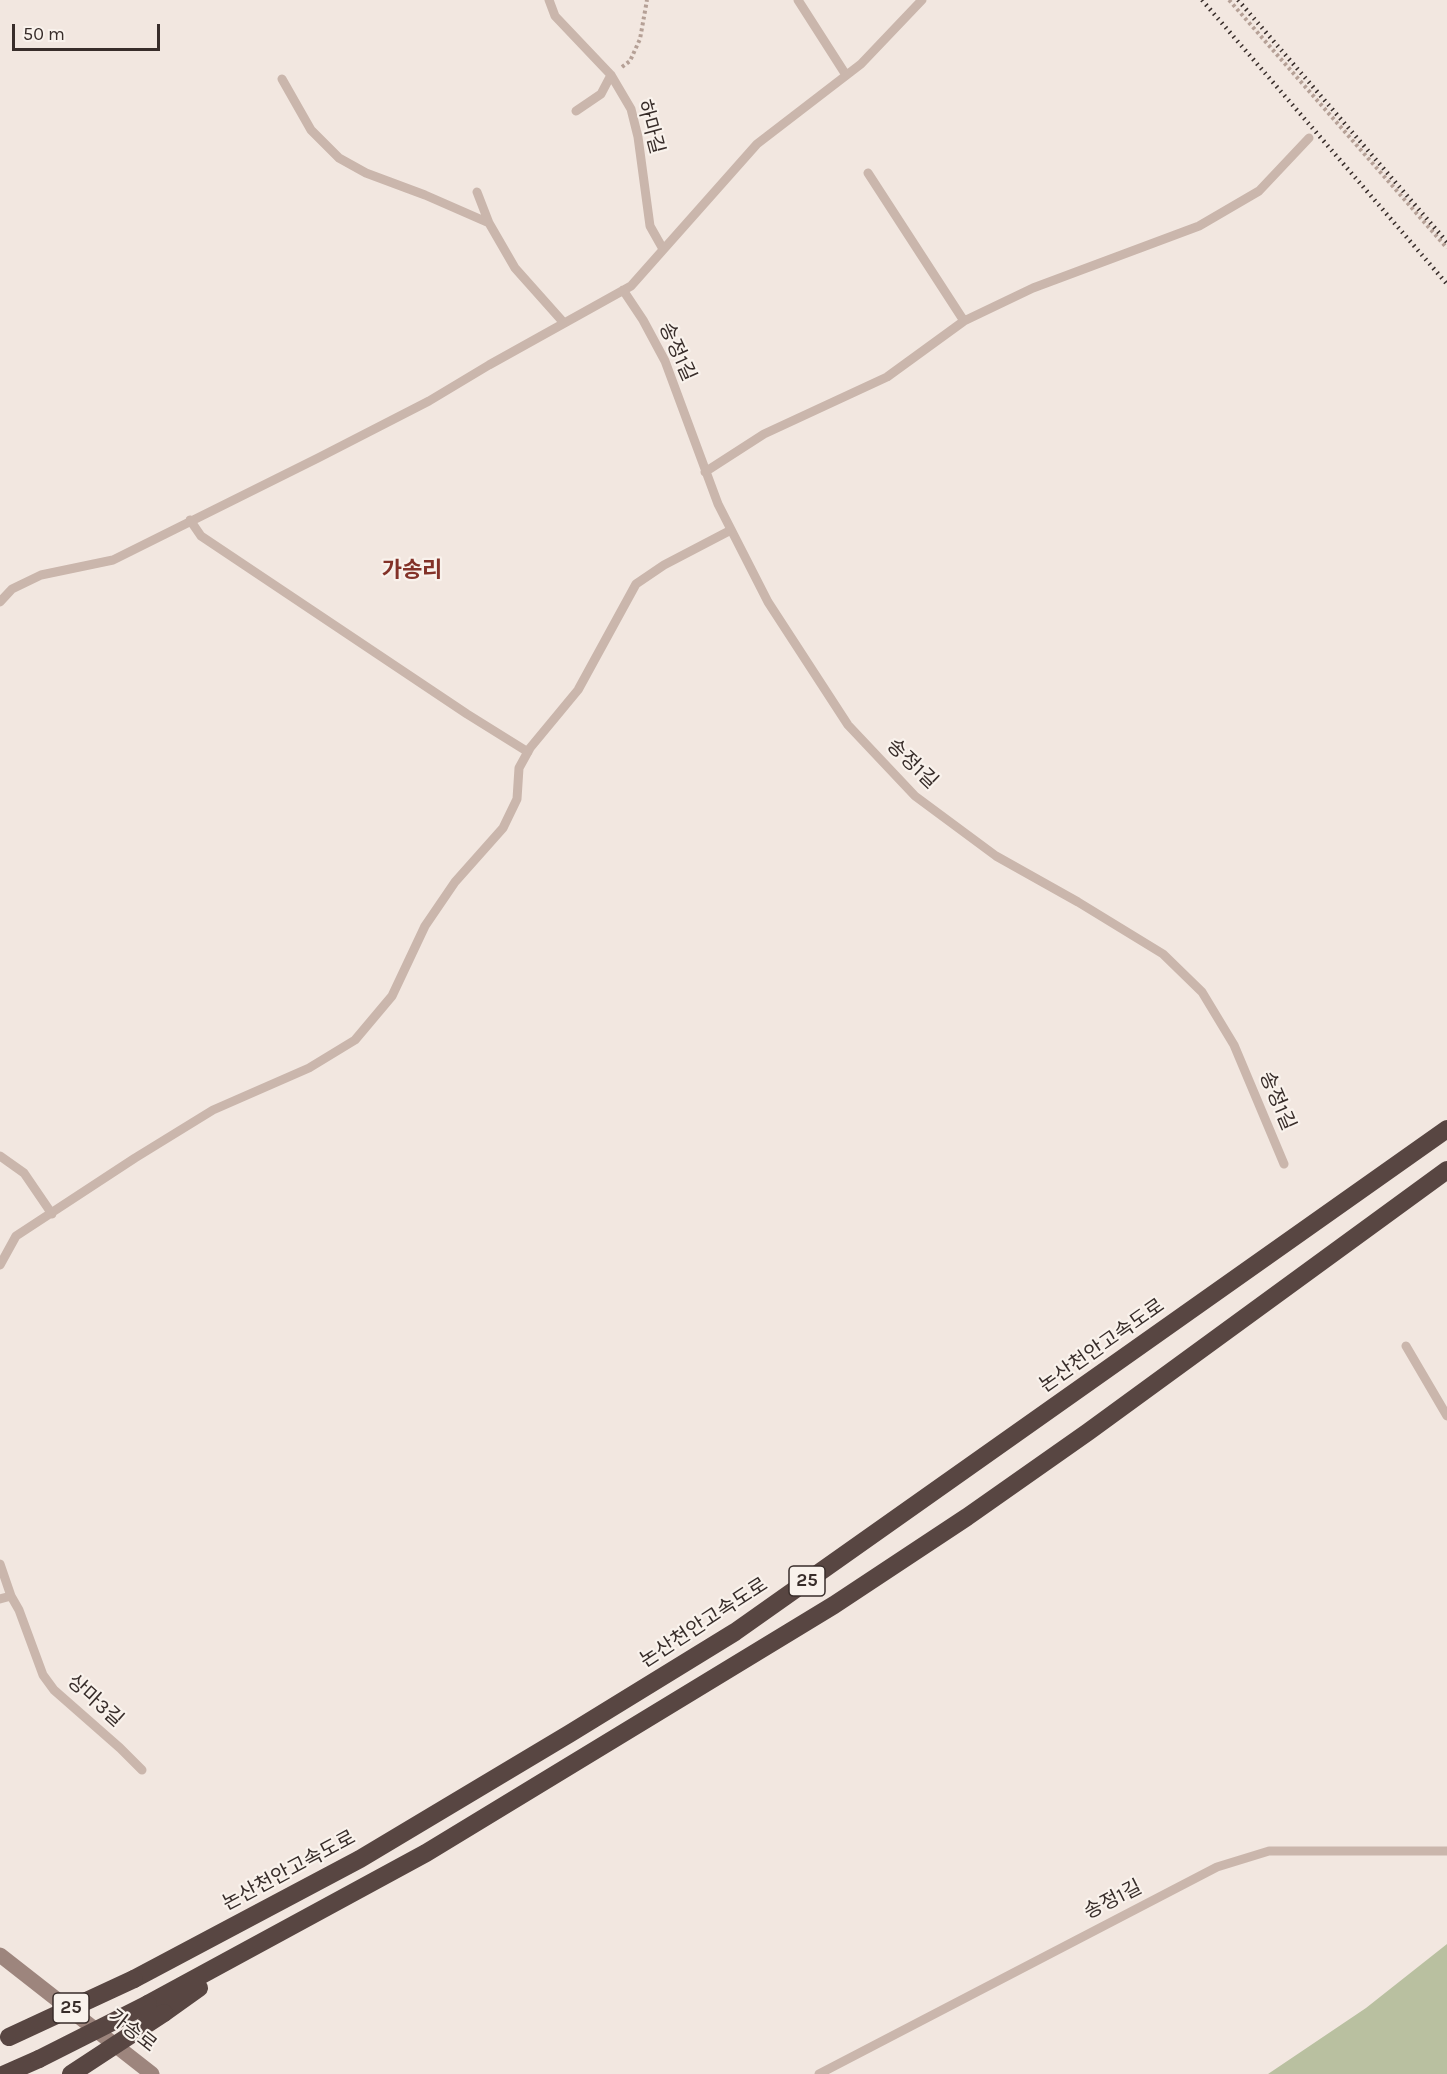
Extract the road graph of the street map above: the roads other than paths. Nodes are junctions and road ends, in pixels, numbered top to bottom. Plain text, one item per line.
1 (549, 0) edge
2 (798, 0) edge
3 (922, 0) edge
4 (611, 75) junction
5 (846, 75) junction
6 (282, 79) dead end
7 (576, 111) dead end
8 (1309, 138) dead end
9 (868, 173) dead end
10 (477, 192) dead end
11 (489, 223) junction
12 (663, 249) junction
13 (623, 290) junction
14 (964, 321) junction
15 (564, 323) junction
16 (705, 472) junction
17 (190, 520) junction
18 (731, 530) junction
19 (0, 602) edge
20 (528, 752) junction
21 (1447, 1130) edge
22 (0, 1156) edge
23 (1284, 1164) dead end
24 (1447, 1170) edge
25 (52, 1214) junction
26 (0, 1265) edge
27 (1406, 1346) dead end
28 (1447, 1416) edge
29 (0, 1564) edge
30 (11, 1596) junction
31 (0, 1599) edge
32 (142, 1770) dead end
33 (1447, 1851) edge
34 (0, 1955) edge
35 (156, 2008) junction
36 (5, 2039) edge
37 (146, 2072) edge
38 (5, 2074) edge
39 (71, 2074) edge
40 (819, 2074) edge

1 - 4 lane, 하마길
2 - 5 lane
3 - 5 lane
4 - 7 lane
4 - 12 lane, 하마길
5 - 12 lane
6 - 11 lane
8 - 14 lane
9 - 14 lane
10 - 11 lane
11 - 15 lane
12 - 13 lane
13 - 15 lane
13 - 16 lane, 송정1길
14 - 16 lane
15 - 17 lane
16 - 18 lane, 송정1길
17 - 19 lane
17 - 20 lane
18 - 20 lane
18 - 23 lane, 송정1길
20 - 25 lane
21 - 36 highway, 논산천안고속도로 / 25, bridge
22 - 25 lane
24 - 35 highway, 25
25 - 26 lane
27 - 28 lane
29 - 30 lane, 상마3길
30 - 31 lane
30 - 32 lane, 상마3길
33 - 40 lane, 송정1길
34 - 37 street, 가송로
35 - 38 highway, 25, bridge
35 - 39 highway, bridge

